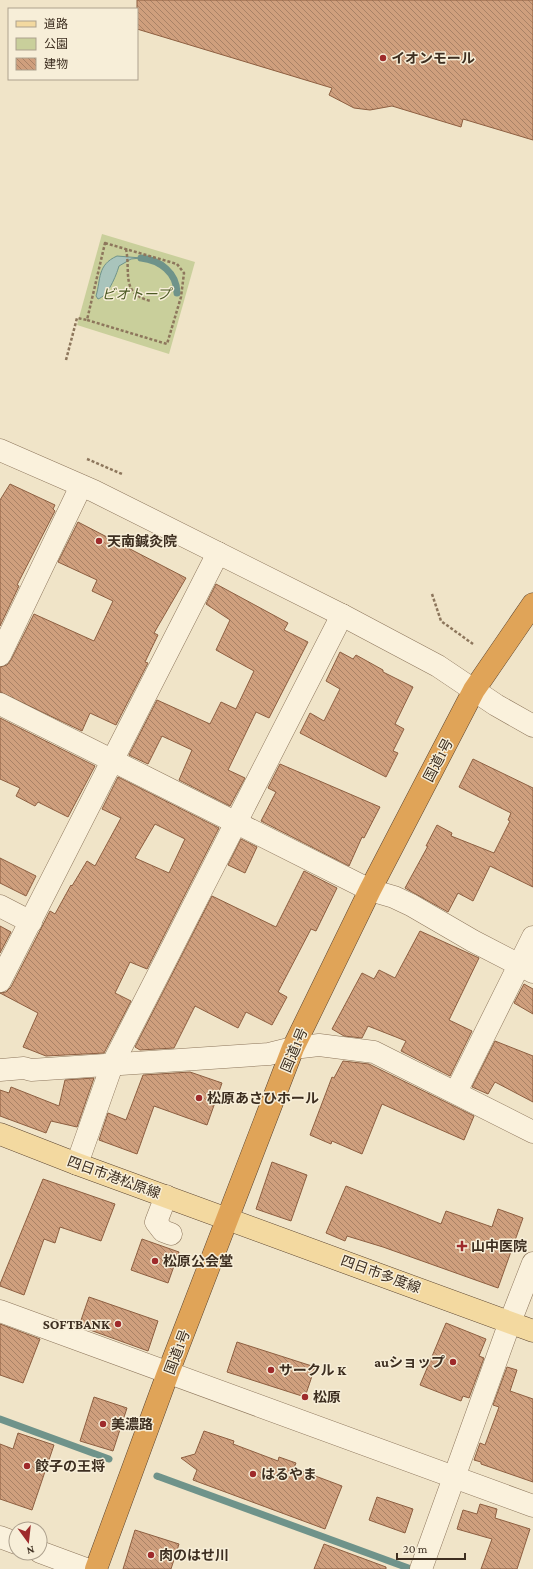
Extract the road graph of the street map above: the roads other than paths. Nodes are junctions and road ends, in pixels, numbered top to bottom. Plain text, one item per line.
1 (3, 458) edge
2 (81, 486) junction
3 (218, 553) junction
4 (533, 604) edge
5 (342, 615) junction
6 (0, 655) edge
7 (474, 690) junction
8 (0, 704) edge
9 (533, 726) edge
10 (112, 762) junction
11 (235, 823) junction
12 (370, 890) junction
13 (0, 906) edge
14 (31, 922) junction
15 (533, 937) edge
16 (526, 968) edge
17 (0, 981) edge
18 (293, 1048) junction
19 (112, 1064) junction
20 (0, 1070) edge
21 (456, 1092) junction
22 (533, 1132) edge
23 (0, 1134) edge
24 (77, 1164) junction
25 (166, 1196) junction
26 (229, 1218) junction
27 (171, 1234) dead end
28 (533, 1263) edge
29 (0, 1312) edge
30 (510, 1322) junction
31 (533, 1330) edge
32 (168, 1373) junction
33 (455, 1476) junction
34 (533, 1506) edge
35 (48, 1555) edge
36 (86, 1569) edge
37 (96, 1569) edge
38 (421, 1569) edge

1 - 2 street
2 - 3 street
2 - 6 street
3 - 5 street
3 - 10 street
4 - 7 highway, 国道1号
5 - 7 street
5 - 11 street
7 - 9 street
7 - 12 highway, 国道1号
8 - 10 street
10 - 11 street
10 - 14 street
11 - 12 street
11 - 19 street
12 - 16 street
12 - 18 highway, 国道1号
13 - 14 street
14 - 17 street
15 - 16 street
16 - 21 street
18 - 19 street
18 - 21 street
18 - 26 highway, 国道1号
19 - 20 street
19 - 24 street
21 - 22 street
23 - 24 main road, 四日市港松原線
24 - 25 main road, 四日市港松原線
25 - 26 main road, 四日市港松原線
25 - 27 street
26 - 30 main road, 四日市多度線
26 - 32 highway, 国道1号
28 - 30 street
29 - 32 street
30 - 31 main road, 四日市多度線
30 - 33 street
32 - 33 street
32 - 37 highway, 国道1号
33 - 34 street
33 - 38 street
35 - 36 street

